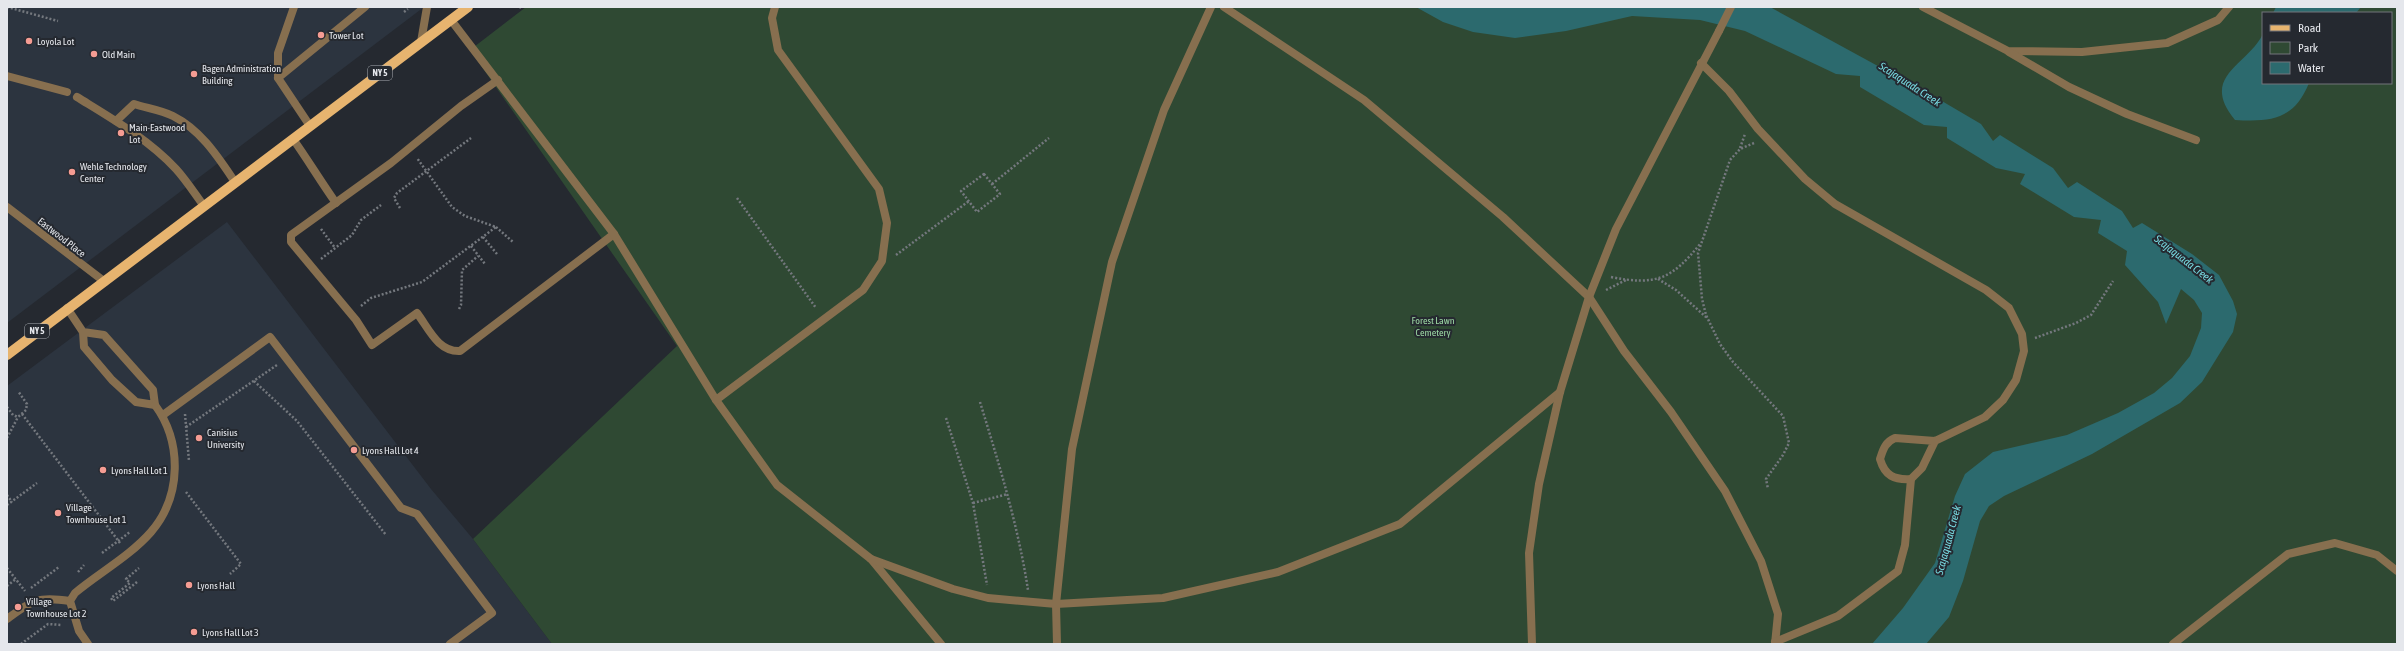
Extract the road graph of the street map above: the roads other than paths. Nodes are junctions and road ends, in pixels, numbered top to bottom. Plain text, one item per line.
1 (294, 7) edge
2 (365, 7) edge
3 (427, 7) edge
4 (468, 7) edge
5 (774, 7) edge
6 (1211, 7) edge
7 (1224, 7) edge
8 (1731, 7) edge
9 (1923, 7) edge
10 (2229, 7) edge
11 (451, 20) junction
12 (421, 42) junction
13 (2008, 51) junction
14 (1701, 63) junction
15 (7, 76) edge
16 (278, 78) junction
17 (498, 80) junction
18 (67, 92) dead end
19 (77, 97) dead end
20 (116, 121) junction
21 (310, 126) junction
22 (293, 139) junction
23 (2196, 140) dead end
24 (235, 182) junction
25 (336, 202) junction
26 (204, 206) junction
27 (7, 207) edge
28 (614, 234) junction
29 (105, 282) junction
30 (1589, 298) junction
31 (67, 308) junction
32 (83, 332) junction
33 (7, 355) edge
34 (1560, 392) junction
35 (716, 400) junction
36 (155, 405) junction
37 (163, 415) junction
38 (1935, 440) junction
39 (1911, 479) junction
40 (871, 559) junction
41 (2397, 571) edge
42 (70, 601) junction
43 (1056, 604) junction
44 (7, 619) edge
45 (1775, 643) edge
46 (88, 644) edge
47 (450, 644) edge
48 (941, 644) edge
49 (1057, 644) edge
50 (1532, 644) edge
51 (2173, 644) edge

1 - 16 street
2 - 16 street
3 - 12 street
4 - 11 main road, NY 5
5 - 35 street
6 - 43 street
7 - 30 street
8 - 14 street
9 - 13 street
10 - 13 street
11 - 12 main road, NY 5
11 - 17 street
12 - 21 main road, NY 5
13 - 23 street
14 - 30 street
14 - 38 street
15 - 18 street
16 - 21 street
17 - 25 street
17 - 28 street
19 - 20 street
20 - 24 street
20 - 26 street
21 - 22 main road, NY 5
22 - 24 main road, NY 5
22 - 25 street
24 - 26 main road, NY 5
25 - 28 street
26 - 29 main road, NY 5
27 - 29 street, Eastwood Place
28 - 35 street
29 - 31 main road, NY 5
30 - 34 street
30 - 45 street
31 - 32 street
31 - 33 main road, NY 5
32 - 36 street
32 - 36 street
34 - 43 street
34 - 50 street
35 - 40 street
36 - 37 street
37 - 42 street
37 - 47 street
38 - 39 street
38 - 39 street
39 - 45 street
40 - 43 street
40 - 48 street
41 - 51 street
42 - 44 street
42 - 46 street
43 - 49 street

